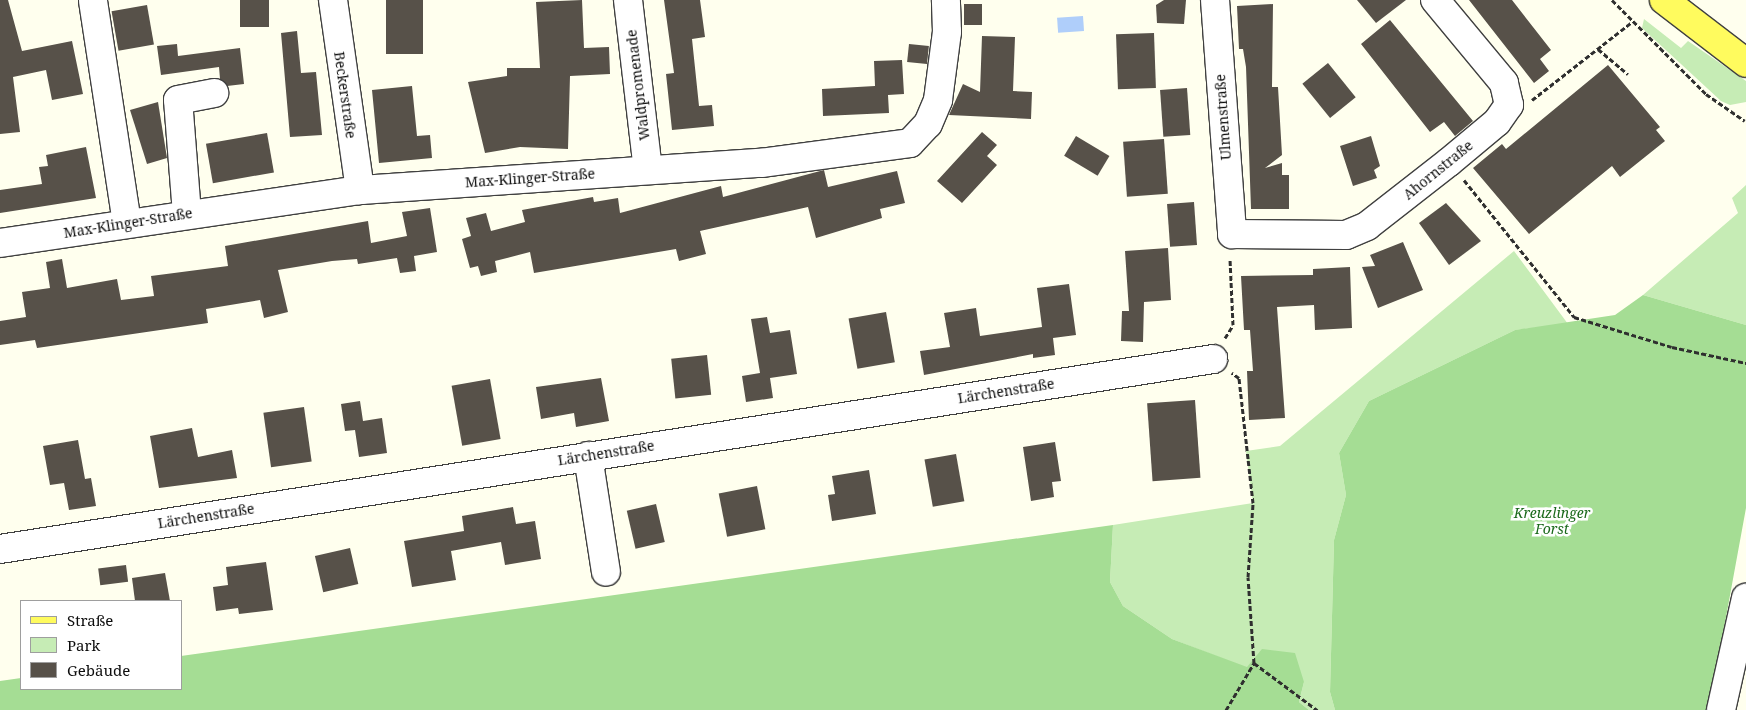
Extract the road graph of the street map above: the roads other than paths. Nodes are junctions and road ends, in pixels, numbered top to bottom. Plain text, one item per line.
1 (333, 0) edge
2 (628, 0) edge
3 (946, 0) edge
4 (1215, 0) edge
5 (1435, 0) edge
6 (1664, 0) edge
7 (93, 1) dead end
8 (1746, 62) edge
9 (214, 93) dead end
10 (648, 169) junction
11 (360, 190) junction
12 (187, 214) junction
13 (127, 223) junction
14 (1232, 234) joint
15 (0, 243) edge
16 (1213, 360) road end
17 (588, 456) junction
18 (0, 549) edge
19 (606, 572) dead end
20 (1746, 598) edge
21 (1721, 710) edge

1 - 11 street, Beckerstraße
2 - 10 street, Waldpromenade
3 - 10 street, Max-Klinger-Straße
4 - 14 street, Ulmenstraße
5 - 14 street, Ahornstraße
6 - 8 main road
7 - 13 street
9 - 12 street
10 - 11 street, Max-Klinger-Straße
11 - 12 street, Max-Klinger-Straße
12 - 13 street, Max-Klinger-Straße
13 - 15 street, Max-Klinger-Straße
16 - 17 street, Lärchenstraße
17 - 18 street, Lärchenstraße
17 - 19 street
20 - 21 street

